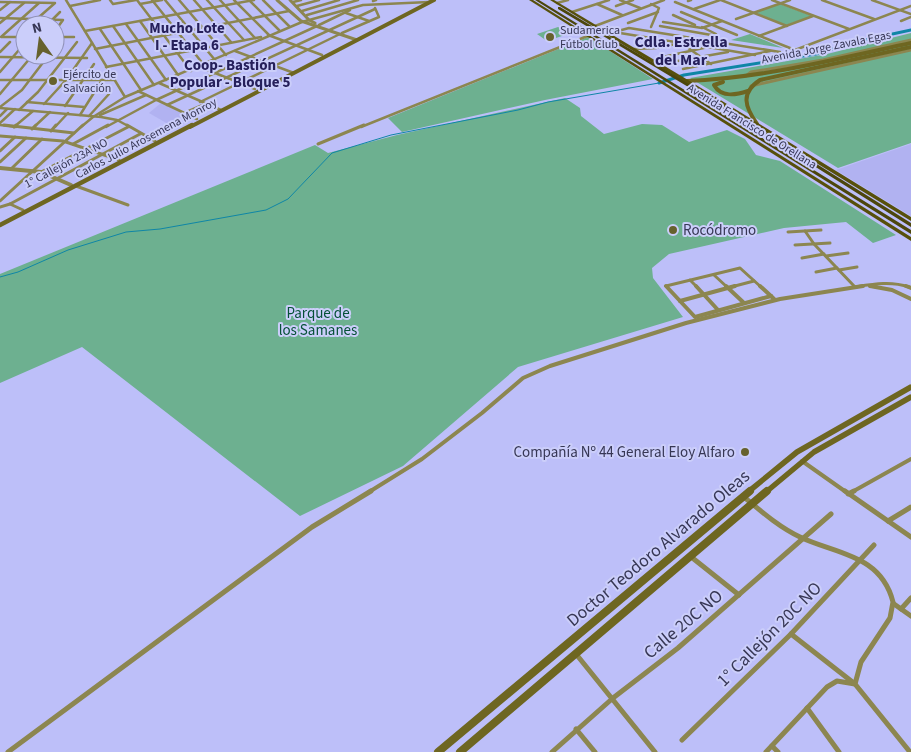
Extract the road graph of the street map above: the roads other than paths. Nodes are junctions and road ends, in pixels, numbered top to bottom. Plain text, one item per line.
1 (67, 0) edge
2 (71, 0) edge
3 (100, 0) edge
4 (110, 0) edge
5 (136, 0) edge
6 (143, 0) edge
7 (163, 0) edge
8 (179, 0) edge
9 (194, 0) edge
10 (207, 0) edge
11 (220, 0) edge
12 (234, 0) edge
13 (249, 0) edge
14 (254, 0) edge
15 (263, 0) edge
16 (277, 0) edge
17 (301, 0) edge
18 (319, 0) edge
19 (339, 0) edge
20 (358, 0) edge
21 (376, 0) edge
22 (396, 0) edge
23 (531, 0) edge
24 (538, 0) edge
25 (545, 0) edge
26 (552, 0) edge
27 (568, 0) edge
28 (609, 0) edge
29 (620, 0) edge
30 (633, 0) edge
31 (647, 0) edge
32 (664, 0) edge
33 (720, 0) edge
34 (772, 0) edge
35 (790, 0) edge
36 (822, 0) edge
37 (872, 0) edge
38 (10, 1) edge
39 (26, 1) edge
40 (42, 1) edge
41 (124, 1) edge
42 (152, 1) edge
43 (292, 1) edge
44 (430, 1) edge
45 (0, 2) edge
46 (372, 2) edge
47 (625, 2) junction
48 (675, 2) dead end
49 (146, 3) junction
50 (237, 3) junction
51 (557, 3) junction
52 (780, 3) junction
53 (140, 4) junction
54 (384, 4) junction
55 (596, 4) junction
56 (653, 4) junction
57 (225, 5) junction
58 (70, 6) junction
59 (297, 6) junction
60 (616, 6) dead end
61 (911, 6) edge
62 (214, 7) junction
63 (352, 8) junction
64 (640, 8) junction
65 (375, 9) junction
66 (692, 9) junction
67 (0, 10) edge
68 (202, 10) junction
69 (302, 10) junction
70 (900, 10) junction
71 (289, 11) junction
72 (563, 11) junction
73 (60, 12) dead end
74 (190, 12) junction
75 (572, 12) junction
76 (658, 12) junction
77 (681, 12) junction
78 (276, 13) junction
79 (346, 13) junction
80 (753, 13) junction
81 (177, 14) junction
82 (911, 14) edge
83 (26, 15) edge
84 (42, 15) edge
85 (57, 15) edge
86 (306, 15) junction
87 (623, 15) junction
88 (265, 16) junction
89 (814, 16) junction
90 (165, 17) junction
91 (358, 17) junction
92 (580, 17) junction
93 (0, 18) edge
94 (6, 18) junction
95 (252, 18) junction
96 (736, 18) dead end
97 (15, 19) edge
98 (151, 19) junction
99 (874, 19) junction
100 (309, 20) junction
101 (140, 21) junction
102 (240, 21) junction
103 (369, 21) junction
104 (722, 21) junction
105 (901, 21) dead end
106 (302, 22) junction
107 (663, 22) dead end
108 (0, 23) edge
109 (228, 23) junction
110 (628, 23) dead end
111 (126, 24) junction
112 (711, 24) junction
113 (15, 25) edge
114 (216, 25) junction
115 (114, 26) junction
116 (289, 26) junction
117 (318, 26) junction
118 (595, 26) junction
119 (660, 26) dead end
120 (787, 26) junction
121 (651, 27) dead end
122 (203, 28) junction
123 (702, 28) junction
124 (100, 29) junction
125 (849, 29) junction
126 (190, 30) junction
127 (280, 30) junction
128 (329, 30) junction
129 (85, 32) junction
130 (178, 33) junction
131 (341, 34) junction
132 (164, 35) junction
133 (269, 35) junction
134 (590, 35) junction
135 (737, 35) dead end
136 (759, 36) junction
137 (1, 37) edge
138 (15, 37) edge
139 (65, 37) edge
140 (74, 37) dead end
141 (151, 38) junction
142 (256, 38) junction
143 (356, 39) junction
144 (138, 40) junction
145 (246, 40) junction
146 (702, 40) junction
147 (285, 41) junction
148 (911, 41) edge
149 (10, 42) dead end
150 (77, 42) dead end
151 (92, 42) junction
152 (232, 42) junction
153 (253, 42) junction
154 (124, 43) junction
155 (681, 44) junction
156 (217, 45) junction
157 (111, 46) junction
158 (296, 46) junction
159 (204, 48) junction
160 (95, 49) junction
161 (634, 49) junction
162 (911, 49) edge
163 (192, 50) junction
164 (308, 50) junction
165 (691, 50) junction
166 (235, 51) junction
167 (731, 51) junction
168 (773, 51) junction
169 (0, 52) edge
170 (780, 52) dead end
171 (177, 53) junction
172 (15, 55) edge
173 (226, 55) junction
174 (322, 55) junction
175 (754, 55) junction
176 (164, 56) junction
177 (646, 56) junction
178 (0, 57) edge
179 (13, 57) junction
180 (65, 57) joint
181 (252, 57) junction
182 (701, 57) junction
183 (82, 58) junction
184 (87, 58) dead end
185 (151, 58) junction
186 (215, 60) junction
187 (137, 61) junction
188 (264, 62) junction
189 (94, 64) dead end
190 (123, 64) junction
191 (711, 64) junction
192 (24, 65) edge
193 (41, 65) edge
194 (59, 65) edge
195 (204, 65) junction
196 (276, 66) junction
197 (106, 67) junction
198 (200, 67) junction
199 (684, 69) dead end
200 (191, 71) junction
201 (0, 72) edge
202 (292, 72) junction
203 (216, 73) junction
204 (673, 74) junction
205 (178, 76) junction
206 (739, 77) junction
207 (228, 78) junction
208 (660, 78) junction
209 (0, 80) edge
210 (12, 80) junction
211 (30, 80) junction
212 (47, 80) junction
213 (66, 80) junction
214 (84, 80) junction
215 (102, 80) junction
216 (114, 80) junction
217 (166, 80) junction
218 (683, 80) junction
219 (159, 83) junction
220 (239, 83) junction
221 (667, 83) junction
222 (692, 84) junction
223 (154, 85) junction
224 (255, 89) junction
225 (696, 90) junction
226 (139, 91) junction
227 (176, 91) junction
228 (748, 91) junction
229 (0, 94) edge
230 (110, 94) dead end
231 (146, 96) junction
232 (188, 96) junction
233 (125, 97) junction
234 (689, 99) junction
235 (156, 100) junction
236 (27, 102) junction
237 (200, 102) junction
238 (44, 104) junction
239 (205, 104) junction
240 (65, 106) junction
241 (167, 106) junction
242 (709, 106) junction
243 (84, 107) junction
244 (0, 108) edge
245 (7, 109) junction
246 (17, 109) junction
247 (220, 109) junction
248 (33, 111) junction
249 (50, 112) junction
250 (184, 113) junction
251 (68, 114) junction
252 (80, 115) junction
253 (0, 116) edge
254 (91, 116) junction
255 (100, 116) junction
256 (197, 119) junction
257 (117, 122) junction
258 (0, 124) edge
259 (757, 124) junction
260 (14, 127) junction
261 (128, 127) junction
262 (32, 129) junction
263 (51, 131) junction
264 (74, 133) junction
265 (140, 134) junction
266 (0, 136) edge
267 (15, 137) junction
268 (26, 138) junction
269 (42, 139) junction
270 (63, 141) junction
271 (154, 141) junction
272 (73, 144) junction
273 (318, 144) dead end
274 (86, 149) junction
275 (0, 151) edge
276 (101, 154) junction
277 (119, 160) junction
278 (0, 162) edge
279 (0, 168) edge
280 (11, 169) junction
281 (32, 172) junction
282 (41, 172) junction
283 (55, 178) junction
284 (72, 186) junction
285 (0, 201) edge
286 (10, 204) junction
287 (128, 205) dead end
288 (0, 207) edge
289 (23, 210) junction
290 (911, 219) edge
291 (0, 224) edge
292 (911, 225) edge
293 (821, 230) dead end
294 (805, 231) junction
295 (788, 232) dead end
296 (911, 232) edge
297 (911, 239) edge
298 (830, 243) dead end
299 (814, 244) junction
300 (795, 245) dead end
301 (848, 253) dead end
302 (825, 255) junction
303 (802, 258) dead end
304 (857, 268) dead end
305 (838, 269) junction
306 (816, 272) dead end
307 (714, 275) junction
308 (690, 280) junction
309 (754, 281) junction
310 (865, 285) junction
311 (855, 287) junction
312 (728, 288) junction
313 (911, 288) edge
314 (703, 294) junction
315 (770, 296) junction
316 (911, 299) edge
317 (775, 300) junction
318 (680, 301) junction
319 (744, 303) junction
320 (718, 310) junction
321 (911, 387) edge
322 (911, 397) edge
323 (911, 459) edge
324 (802, 461) junction
325 (770, 475) junction
326 (778, 481) junction
327 (848, 494) junction
328 (743, 497) junction
329 (752, 503) junction
330 (911, 507) edge
331 (831, 514) dead end
332 (888, 521) junction
333 (911, 537) edge
334 (805, 539) junction
335 (874, 545) dead end
336 (689, 556) junction
337 (861, 559) junction
338 (740, 595) junction
339 (911, 598) edge
340 (894, 604) junction
341 (901, 609) junction
342 (911, 616) edge
343 (791, 634) junction
344 (576, 654) junction
345 (855, 684) junction
346 (613, 698) junction
347 (807, 708) junction
348 (576, 729) junction
349 (682, 740) dead end
350 (468, 744) junction
351 (772, 746) junction
352 (8, 752) edge
353 (438, 752) edge
354 (460, 752) edge
355 (473, 752) edge
356 (552, 752) edge
357 (595, 752) edge
358 (655, 752) edge
359 (766, 752) edge
360 (778, 752) edge
361 (839, 752) edge
362 (910, 752) edge

1 - 2 street
1 - 58 street
3 - 58 street
4 - 41 street
5 - 41 street
5 - 53 street
6 - 49 street
7 - 42 street
7 - 81 street
8 - 74 street
9 - 68 street
10 - 62 street
11 - 57 street
12 - 50 street
13 - 14 street
13 - 50 street
13 - 88 street
15 - 78 street
16 - 71 street
17 - 43 street
18 - 59 street
19 - 69 street
20 - 86 street
21 - 46 street
22 - 54 street
23 - 134 main road, Avenida Francisco de Orellana
24 - 208 highway, Avenida Francisco de Orellana
25 - 72 highway, Avenida Francisco de Orellana
26 - 51 main road, Avenida Francisco de Orellana
27 - 51 street
28 - 55 street
29 - 47 street
30 - 47 street
31 - 56 street
32 - 56 street
33 - 66 street
33 - 80 street
34 - 52 street
35 - 52 street
36 - 99 street
37 - 70 street
38 - 39 street
38 - 45 street
38 - 67 street
39 - 40 street
39 - 94 street
40 - 83 street
40 - 84 street
42 - 49 street
42 - 90 street
43 - 59 street
44 - 54 street
44 - 143 main road, Carlos Julio Arosemena Monroy
46 - 54 street
46 - 63 street
46 - 65 street
47 - 60 street
47 - 64 street
48 - 66 street
49 - 53 street
50 - 57 street
50 - 95 street
51 - 75 main road, Avenida Francisco de Orellana
52 - 80 street
52 - 89 street
53 - 98 street
55 - 75 street
55 - 87 street
56 - 64 street
56 - 76 street
57 - 62 street
57 - 102 street
58 - 129 street
59 - 69 street
61 - 70 street
62 - 68 street
62 - 109 street
63 - 79 street
63 - 100 street
64 - 87 street
65 - 91 street
65 - 103 street
66 - 77 street
66 - 104 street
68 - 74 street
68 - 114 street
69 - 86 street
70 - 82 street
70 - 99 street
71 - 78 street
71 - 106 street
72 - 92 highway
72 - 204 highway, Avenida Francisco de Orellana
73 - 85 street
74 - 81 street
74 - 122 street
75 - 92 main road, Avenida Francisco de Orellana
76 - 110 street
76 - 121 street
77 - 112 street
77 - 123 street
78 - 88 street
78 - 116 street
79 - 91 street
79 - 117 street
80 - 96 street
80 - 120 street
81 - 90 street
81 - 126 street
82 - 105 street
86 - 100 street
87 - 118 street
88 - 95 street
88 - 127 street
89 - 120 street
89 - 125 street
90 - 98 street
90 - 130 street
91 - 103 street
91 - 128 street
92 - 118 main road, Avenida Francisco de Orellana
93 - 94 street
94 - 97 street
94 - 108 street
95 - 102 street
95 - 133 street
98 - 101 street
98 - 132 street
99 - 125 street
100 - 106 street
100 - 117 street
101 - 111 street
101 - 141 street
102 - 109 street
102 - 142 street
103 - 131 street
104 - 112 street
104 - 136 street
106 - 116 street
106 - 117 street
107 - 123 street
109 - 114 street
109 - 145 street
111 - 115 street
111 - 144 street
112 - 123 street
112 - 135 street
113 - 137 street
114 - 122 street
114 - 152 street
115 - 124 street
115 - 154 street
116 - 127 street
117 - 128 street
117 - 147 street
118 - 161 main road, Avenida Francisco de Orellana
119 - 123 street
120 - 136 street
122 - 126 street
122 - 156 street
124 - 129 street
124 - 157 street
125 - 136 street
126 - 130 street
126 - 159 street
127 - 133 street
128 - 131 street
128 - 158 street
129 - 151 street
130 - 132 street
130 - 163 street
131 - 143 street
131 - 164 street
132 - 141 street
132 - 171 street
133 - 142 street
133 - 147 street
133 - 153 street
134 - 208 main road, Avenida Francisco de Orellana
134 - 273 street
137 - 138 street
139 - 140 street
141 - 144 street
141 - 176 street
142 - 145 street
143 - 174 main road, Carlos Julio Arosemena Monroy
143 - 202 main road, Carlos Julio Arosemena Monroy
144 - 154 street
144 - 185 street
145 - 152 street
145 - 153 street
146 - 155 street
146 - 155 street
146 - 168 street
147 - 158 street
147 - 181 street
148 - 206 main road, Avenida Jorge Zavala Egas
149 - 169 street
150 - 180 street
151 - 160 street
151 - 183 street
152 - 156 street
153 - 166 street
154 - 157 street
154 - 187 street
155 - 161 street
155 - 165 street
155 - 177 street
156 - 159 street
156 - 173 street
157 - 160 street
157 - 190 street
158 - 164 street
158 - 188 street
159 - 163 street
159 - 186 street
160 - 197 street
161 - 177 main road, Avenida Francisco de Orellana
162 - 228 main road, Avenida Jorge Zavala Egas
163 - 171 street
163 - 195 street
164 - 174 street
164 - 196 street
165 - 167 street
165 - 182 street
165 - 182 street
166 - 173 street
166 - 181 street
167 - 175 street
167 - 182 street
168 - 170 street
168 - 175 street
171 - 176 street
171 - 200 street
172 - 179 street
173 - 186 street
174 - 202 main road, Carlos Julio Arosemena Monroy
175 - 191 street
176 - 185 street
176 - 205 street
177 - 204 main road, Avenida Francisco de Orellana
178 - 179 street
179 - 201 street
180 - 183 street
181 - 188 street
181 - 203 street
182 - 191 street
183 - 184 street
183 - 213 street
185 - 187 street
185 - 217 street
186 - 195 street
187 - 190 street
187 - 223 street
188 - 196 street
188 - 207 street
189 - 214 street
190 - 197 street
190 - 226 street
191 - 199 street
192 - 210 street
193 - 211 street
194 - 212 street
195 - 198 street
196 - 202 street
196 - 220 street
197 - 216 street
198 - 200 street
198 - 203 street
200 - 205 street
202 - 224 main road, Carlos Julio Arosemena Monroy
202 - 247 main road, Carlos Julio Arosemena Monroy
203 - 207 street
203 - 227 street
204 - 218 highway, Avenida Francisco de Orellana
205 - 217 street
206 - 218 main road, Avenida Jorge Zavala Egas
206 - 228 main road
207 - 220 street
207 - 232 street
208 - 221 main road, Avenida Francisco de Orellana
209 - 210 street
210 - 211 street
210 - 229 street
211 - 212 street
211 - 244 street
212 - 213 street
212 - 236 street
213 - 214 street
213 - 238 street
214 - 215 street
214 - 240 street
215 - 216 street
215 - 243 street
216 - 233 street
217 - 219 street
218 - 222 main road, Avenida Francisco de Orellana
218 - 225 highway, Avenida Francisco de Orellana
219 - 223 street
219 - 227 street
220 - 224 street
220 - 237 street
221 - 234 main road, Avenida Francisco de Orellana
221 - 242 highway, Avenida Francisco de Orellana
222 - 225 highway
222 - 259 main road, Avenida Francisco de Orellana
223 - 226 street
224 - 247 main road, Carlos Julio Arosemena Monroy
225 - 292 highway, Avenida Francisco de Orellana
226 - 231 street
226 - 233 street
227 - 232 street
227 - 235 street
228 - 259 main road
230 - 254 street
231 - 235 street
231 - 255 street
232 - 237 street
232 - 241 street
233 - 254 street
234 - 242 highway
234 - 297 main road, Avenida Francisco de Orellana
235 - 241 street
235 - 257 street
236 - 238 street
236 - 246 street
237 - 239 street
238 - 240 street
239 - 247 street
239 - 250 street
240 - 243 street
241 - 250 street
242 - 296 highway, Avenida Francisco de Orellana
243 - 252 street
244 - 245 street
245 - 246 street
245 - 253 street
246 - 248 street
246 - 258 street
247 - 256 main road, Carlos Julio Arosemena Monroy
247 - 284 main road, Carlos Julio Arosemena Monroy
248 - 249 street
248 - 260 street
249 - 251 street
249 - 262 street
250 - 256 street
251 - 252 street
251 - 263 street
252 - 254 street
254 - 255 street
254 - 264 street
255 - 257 street
256 - 271 main road, Carlos Julio Arosemena Monroy
257 - 261 street
257 - 272 street
258 - 260 street
259 - 290 main road, Avenida Francisco de Orellana
260 - 262 street
261 - 265 street
261 - 274 street
262 - 263 street
263 - 264 street
264 - 270 street
265 - 271 street
265 - 276 street, 1° Callejón 23A NO
266 - 267 street
267 - 268 street
267 - 275 street
268 - 269 street
268 - 278 street
269 - 270 street
269 - 280 street
270 - 272 street
270 - 281 street
271 - 277 main road, Carlos Julio Arosemena Monroy
272 - 274 street
274 - 276 street
274 - 282 street
276 - 277 street
276 - 283 street, 1° Callejón 23A NO
277 - 284 main road, Carlos Julio Arosemena Monroy
279 - 280 street
280 - 281 street
281 - 282 street
281 - 285 street
282 - 283 street
283 - 284 street
283 - 286 street, 1° Callejón 23A NO
284 - 287 street
284 - 289 main road, Carlos Julio Arosemena Monroy
284 - 291 main road, Carlos Julio Arosemena Monroy
286 - 288 street, 1° Callejón 23A NO
286 - 289 street
289 - 291 main road, Carlos Julio Arosemena Monroy
293 - 294 street
294 - 295 street
294 - 299 street
298 - 299 street
299 - 300 street
299 - 302 street
301 - 302 street
302 - 303 street
302 - 305 street
304 - 305 street
305 - 306 street
305 - 311 street
307 - 308 street
307 - 309 street
307 - 312 street
308 - 314 street
308 - 318 street
309 - 312 street
309 - 315 street
310 - 311 street
310 - 313 street
310 - 316 street
311 - 317 street
312 - 314 street
312 - 319 street
314 - 318 street
314 - 320 street
315 - 317 street
315 - 319 street
317 - 352 street
318 - 320 street
319 - 320 street
321 - 325 main road, Doctor Teodoro Alvarado Oleas
322 - 324 main road, Doctor Teodoro Alvarado Oleas
323 - 327 street
324 - 326 main road, Doctor Teodoro Alvarado Oleas
324 - 327 street
325 - 326 main road
325 - 328 main road, Doctor Teodoro Alvarado Oleas
326 - 329 main road, Doctor Teodoro Alvarado Oleas
327 - 332 street
328 - 329 street
328 - 353 main road, Doctor Teodoro Alvarado Oleas
329 - 334 street
329 - 336 main road, Doctor Teodoro Alvarado Oleas
330 - 332 street
331 - 334 street, Calle 20C NO
332 - 333 street
334 - 337 street
334 - 338 street, Calle 20C NO
335 - 337 street, 1° Callejón 20C NO
336 - 338 street
336 - 344 main road, Doctor Teodoro Alvarado Oleas
337 - 340 street
337 - 343 street, 1° Callejón 20C NO
338 - 346 street, Calle 20C NO
339 - 341 street
340 - 341 street
340 - 345 street
341 - 342 street
343 - 345 street
343 - 349 street, 1° Callejón 20C NO
344 - 346 street
344 - 350 main road, Doctor Teodoro Alvarado Oleas
345 - 347 street
345 - 362 street
346 - 348 street, Calle 20C NO
346 - 358 street
347 - 351 street
347 - 361 street
348 - 356 street, Calle 20C NO
348 - 357 street
350 - 354 main road, Doctor Teodoro Alvarado Oleas
350 - 355 street
351 - 359 street
351 - 360 street

